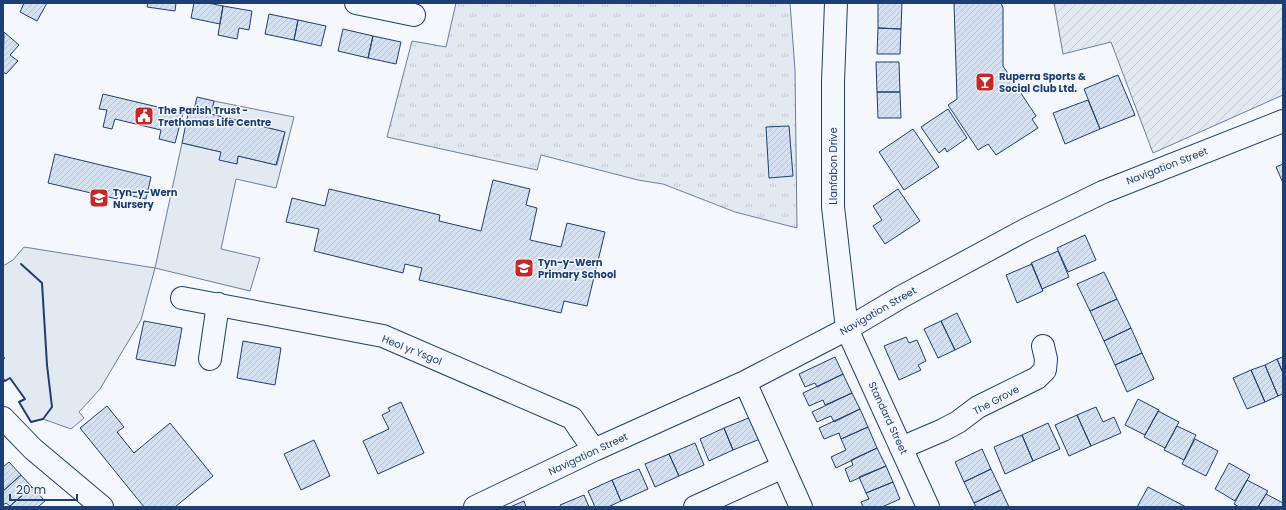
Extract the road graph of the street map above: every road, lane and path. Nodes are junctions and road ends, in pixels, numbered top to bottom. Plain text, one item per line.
1 (356, 3) edge
2 (836, 3) edge
3 (414, 15) dead end
4 (1283, 121) edge
5 (182, 298) dead end
6 (218, 304) junction
7 (847, 329) junction
8 (1042, 346) dead end
9 (210, 359) dead end
10 (745, 382) junction
11 (3, 419) edge
12 (901, 448) junction
13 (594, 450) junction
14 (783, 467) junction
15 (926, 506) edge
16 (102, 507) edge
17 (475, 507) edge
18 (695, 507) edge
19 (801, 507) edge

1 - 3 street
2 - 7 street, Llanfabon Drive
4 - 7 street, Navigation Street
5 - 6 street, Heol yr Ysgol
6 - 9 street
6 - 13 street, Heol yr Ysgol
7 - 10 street, Navigation Street
7 - 12 street, Standard Street
8 - 12 street, The Grove
10 - 13 street, Navigation Street
10 - 14 street
11 - 16 street
12 - 15 street, Standard Street
13 - 17 street, Navigation Street
14 - 18 street
14 - 19 street

